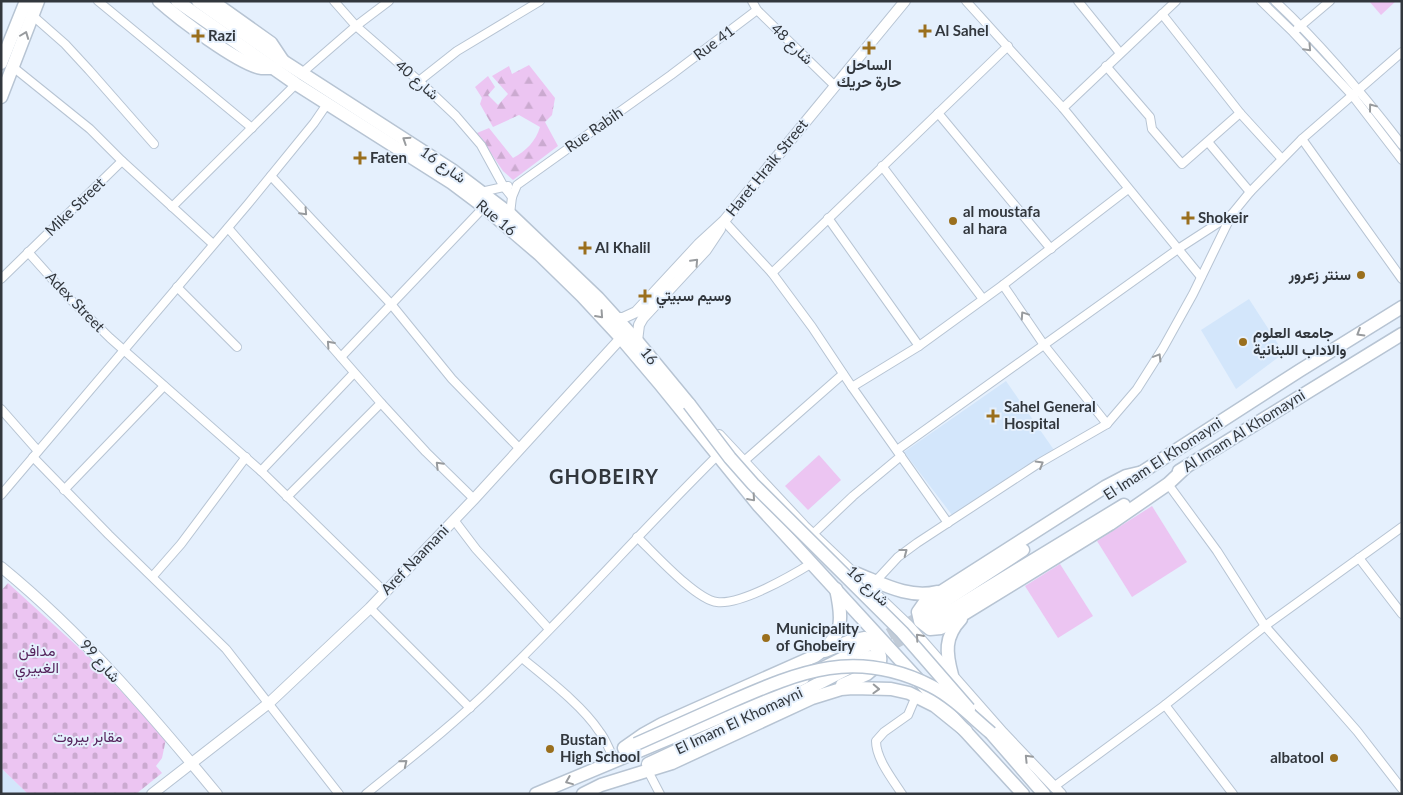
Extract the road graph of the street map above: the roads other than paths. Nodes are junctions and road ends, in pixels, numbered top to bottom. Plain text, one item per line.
1 (26, 1) edge
2 (38, 1) edge
3 (98, 1) edge
4 (159, 1) edge
5 (177, 1) edge
6 (198, 1) edge
7 (334, 1) edge
8 (389, 1) edge
9 (540, 1) edge
10 (752, 1) edge
11 (905, 1) edge
12 (966, 1) edge
13 (1078, 1) edge
14 (1176, 1) edge
15 (1261, 1) edge
16 (1275, 1) edge
17 (1330, 1) edge
18 (220, 3) edge
19 (757, 10) junction
20 (1162, 14) junction
21 (32, 15) junction
22 (1301, 25) junction
23 (356, 26) junction
24 (1293, 32) junction
25 (1008, 46) junction
26 (4, 50) edge
27 (1402, 52) edge
28 (1120, 53) junction
29 (284, 61) junction
30 (7, 65) edge
31 (1106, 66) junction
32 (273, 68) junction
33 (303, 72) junction
34 (671, 75) joint
35 (419, 80) junction
36 (296, 84) junction
37 (834, 86) junction
38 (1359, 89) junction
39 (1352, 95) junction
40 (1, 97) edge
41 (327, 104) junction
42 (1063, 108) junction
43 (938, 113) junction
44 (1240, 113) junction
45 (252, 128) junction
46 (1302, 139) junction
47 (1208, 142) junction
48 (154, 144) dead end
49 (1401, 144) edge
50 (1282, 159) junction
51 (1402, 160) edge
52 (122, 161) junction
53 (882, 166) junction
54 (271, 176) junction
55 (517, 185) junction
56 (504, 186) junction
57 (1128, 189) junction
58 (482, 192) junction
59 (1250, 192) junction
60 (512, 197) junction
61 (172, 207) junction
62 (484, 207) junction
63 (510, 214) junction
64 (1232, 214) junction
65 (828, 218) junction
66 (724, 221) junction
67 (228, 228) junction
68 (213, 244) junction
69 (1051, 249) junction
70 (1178, 249) junction
71 (28, 252) junction
72 (772, 273) junction
73 (1201, 277) junction
74 (1, 279) edge
75 (1402, 279) edge
76 (671, 281) junction
77 (1003, 285) junction
78 (177, 287) junction
79 (983, 299) junction
80 (391, 304) junction
81 (1402, 308) edge
82 (616, 318) junction
83 (625, 334) junction
84 (1402, 334) edge
85 (637, 341) junction
86 (1044, 345) junction
87 (919, 346) junction
88 (237, 347) dead end
89 (124, 351) junction
90 (341, 357) junction
91 (1299, 371) junction
92 (354, 373) junction
93 (843, 374) junction
94 (670, 382) junction
95 (164, 386) junction
96 (852, 387) junction
97 (1309, 390) junction
98 (381, 403) junction
99 (689, 404) joint
100 (1, 409) edge
101 (1107, 424) junction
102 (520, 449) junction
103 (899, 453) junction
104 (36, 454) junction
105 (717, 456) junction
106 (246, 458) junction
107 (743, 462) junction
108 (1186, 467) junction
109 (261, 471) junction
110 (1143, 472) junction
111 (1168, 484) junction
112 (64, 490) junction
113 (1, 495) edge
114 (287, 497) junction
115 (474, 499) junction
116 (454, 520) junction
117 (948, 523) junction
118 (1402, 527) edge
119 (809, 530) junction
120 (637, 537) junction
121 (792, 543) junction
122 (1359, 558) junction
123 (812, 563) junction
124 (1, 567) edge
125 (855, 573) joint
126 (153, 576) junction
127 (872, 585) junction
128 (947, 588) junction
129 (836, 589) junction
130 (385, 592) junction
131 (370, 608) junction
132 (967, 612) junction
133 (1402, 614) edge
134 (928, 618) joint
135 (1265, 626) junction
136 (549, 629) junction
137 (815, 656) junction
138 (522, 658) junction
139 (952, 674) junction
140 (916, 696) junction
141 (812, 698) junction
142 (269, 703) junction
143 (1165, 705) junction
144 (470, 708) junction
145 (966, 731) junction
146 (991, 733) junction
147 (630, 746) junction
148 (612, 755) junction
149 (192, 764) junction
150 (598, 769) junction
151 (648, 771) junction
152 (604, 787) edge
153 (1402, 789) edge
154 (1053, 791) edge
155 (152, 794) edge
156 (217, 794) edge
157 (339, 794) edge
158 (366, 794) edge
159 (536, 794) edge
160 (583, 794) edge
161 (660, 794) edge
162 (902, 794) edge
163 (1023, 794) edge
164 (1233, 794) edge

1 - 26 main road
2 - 21 main road
3 - 45 street
4 - 32 main road
5 - 32 main road, Rue 16
6 - 29 main road, شارع 16
7 - 23 street, شارع 40
8 - 23 street
9 - 35 street
10 - 19 street, شارع 48
11 - 37 street, Haret Hraik Street
12 - 25 street
13 - 28 street
14 - 20 street
15 - 24 street
16 - 22 street
17 - 22 street
18 - 29 main road
19 - 34 street, Rue 41
19 - 37 street, شارع 48
20 - 28 street
20 - 44 street
30 -> 21 main road
21 - 48 street
22 - 24 street
22 - 38 street
23 - 33 street
23 - 35 street, شارع 40
24 -> 39 street
25 - 42 street
25 - 43 street
26 - 30 main road
27 - 38 street
28 - 31 street
29 - 33 main road, شارع 16
30 - 40 main road
30 - 52 street
31 - 42 street
31 - 47 street
32 - 36 main road, Rue 16
58 -> 33 main road, شارع 16
34 - 55 street, Rue Rabih
35 - 56 street, شارع 40
36 - 41 main road, Rue 16
36 - 45 street
37 - 66 street, Haret Hraik Street
38 - 39 street
49 -> 38 street
39 - 46 street
39 - 51 street
41 - 54 street
41 - 62 main road, Rue 16
42 - 57 street
43 - 53 street
43 - 69 street
44 - 47 street
44 - 50 street
45 - 61 street
46 - 50 street
46 - 75 street
47 - 59 street
50 - 59 street
52 - 61 street
52 - 71 street, Mike Street
53 - 65 street
53 - 79 street
54 - 67 street
54 -> 80 street
55 - 56 street
55 - 60 street
56 - 58 street
56 - 60 street, شارع 40
57 - 69 street
57 - 70 street
58 - 63 main road, شارع 16
59 - 64 street
60 - 63 street
61 - 68 street
62 - 80 street
62 -> 83 main road, Rue 16
63 - 82 main road, شارع 16
64 - 70 street
64 - 73 street
65 - 72 street
65 - 87 street
66 - 72 street
66 - 76 street, Haret Hraik Street
67 - 68 street
90 -> 67 street
68 - 78 street
69 - 77 street
70 - 73 street
70 - 86 street
71 - 74 street, Mike Street
71 - 89 street, Adex Street
72 - 93 street
101 -> 73 street
76 - 82 street
76 - 85 street
77 - 79 street
86 -> 77 street
78 - 88 street
78 - 89 street
79 - 87 street
80 - 90 street
80 - 102 street
81 -> 91 main road, El Imam El Khomayni
82 - 83 main road, شارع 16
83 - 85 main road, 16
83 - 102 street, Aref Naamani
83 - 105 main road, شارع 16
84 - 97 main road, Al Imam Al Khomayni
85 - 94 main road, 16
86 - 101 street
86 - 103 street
87 - 96 street
89 - 95 street, Adex Street
89 - 104 street
90 - 92 street
91 - 97 main road
91 - 110 main road, El Imam El Khomayni
92 - 98 street
92 - 109 street
93 - 96 street
93 - 107 street
94 - 99 main road, 16
94 - 107 street, شارع 16
95 - 106 street, Adex Street
95 - 112 street
96 - 103 street
97 - 108 main road, Al Imam Al Khomayni
98 - 114 street
115 -> 98 street
99 - 146 main road, شارع 16, bridge
100 - 104 street
117 -> 101 street
102 - 115 street, Aref Naamani
103 - 117 street
103 - 119 street
104 - 112 street
104 - 113 street
105 - 120 street
105 -> 121 main road, شارع 16
106 - 109 street, Adex Street
106 - 126 street
107 - 119 street, شارع 16
108 - 111 main road
108 - 134 main road, Al Imam Al Khomayni
109 - 114 street, Adex Street
110 - 128 main road
110 - 134 main road, El Imam El Khomayni
111 - 132 main road
111 - 135 street
112 - 126 street
114 - 130 street, Adex Street
115 - 116 street, Aref Naamani
116 - 130 street, Aref Naamani
116 - 136 street
127 -> 117 street
118 - 122 street
119 - 121 main road
119 - 125 street, شارع 16
120 - 123 street
120 - 136 street
121 - 123 main road, شارع 16
122 - 133 street
122 - 135 street
123 - 129 main road, شارع 16
124 - 149 street, شارع 99
125 - 127 main road
126 - 142 street
127 - 128 main road
139 -> 127 street, شارع 16
128 - 132 main road
129 - 137 main road
129 - 145 main road, شارع 16
130 - 131 street, Aref Naamani
131 - 142 street, Aref Naamani
131 - 144 street
132 - 139 main road
135 - 143 street
135 - 153 street
136 - 138 street
137 - 141 main road
137 - 147 main road
138 - 144 street
138 - 148 street
154 -> 139 street, شارع 16
141 -> 140 main road
140 - 145 main road
140 - 162 street
141 - 151 main road
142 - 149 street, Aref Naamani
142 - 157 street
143 - 154 street
143 - 164 street
158 -> 144 street
145 - 163 main road
146 - 147 main road, bridge
146 - 154 main road
147 - 148 main road
148 - 150 main road
149 - 155 street, Aref Naamani
149 - 156 street, شارع 99
150 - 152 main road, El Imam El Khomayni
150 -> 159 main road, El Imam El Khomayni
151 - 152 main road
151 - 161 street
152 - 160 main road

